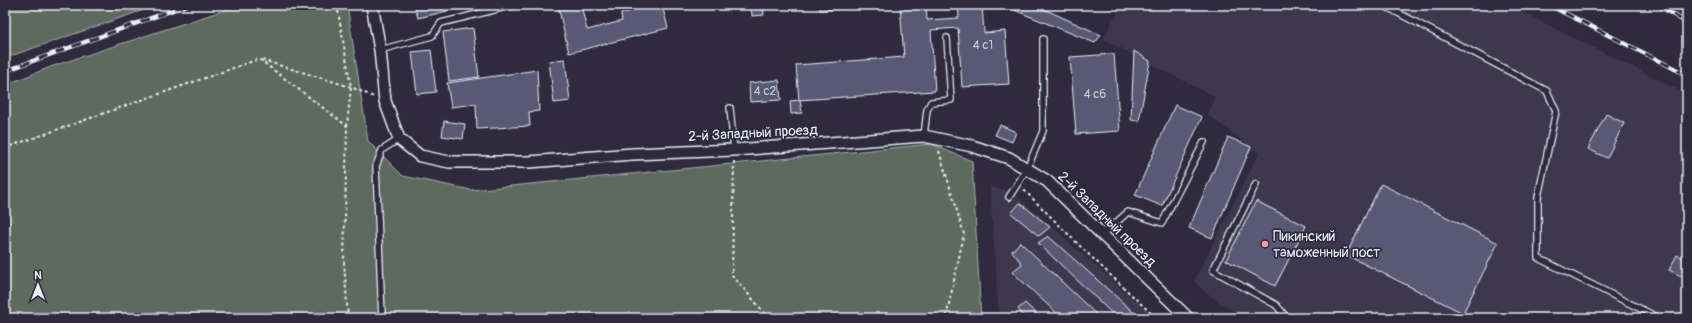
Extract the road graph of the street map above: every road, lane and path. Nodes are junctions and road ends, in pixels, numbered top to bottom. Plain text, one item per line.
1 (336, 5) edge
2 (372, 5) edge
3 (514, 5) edge
4 (1383, 5) edge
5 (947, 38) dead end
6 (1043, 39) dead end
7 (380, 50) junction
8 (259, 59) junction
9 (351, 88) junction
10 (385, 101) junction
11 (730, 108) dead end
12 (347, 126) junction
13 (930, 137) junction
14 (399, 139) junction
15 (1204, 142) dead end
16 (5, 148) edge
17 (734, 150) junction
18 (1027, 169) junction
19 (1018, 184) junction
20 (1256, 184) dead end
21 (1009, 197) dead end
22 (1102, 235) junction
23 (348, 318) edge
24 (382, 318) edge
25 (769, 318) edge
26 (946, 318) edge
27 (1156, 318) edge
28 (1188, 318) edge
29 (1287, 318) edge
30 (1659, 318) edge

1 - 9 path
2 - 7 street
3 - 7 lane
4 - 30 lane
5 - 13 lane
6 - 18 lane
7 - 10 street
8 - 9 path
8 - 12 path
8 - 16 path
9 - 10 path
9 - 12 path
10 - 14 street
11 - 17 lane
12 - 23 path
13 - 17 street, 2-й Западный проезд
13 - 18 street, 2-й Западный проезд
13 - 26 path
14 - 17 street, 2-й Западный проезд
14 - 24 lane
15 - 22 lane
17 - 25 path
18 - 19 lane
18 - 22 street, 2-й Западный проезд
19 - 21 lane
19 - 27 path
20 - 29 lane
22 - 28 street, 2-й Западный проезд

